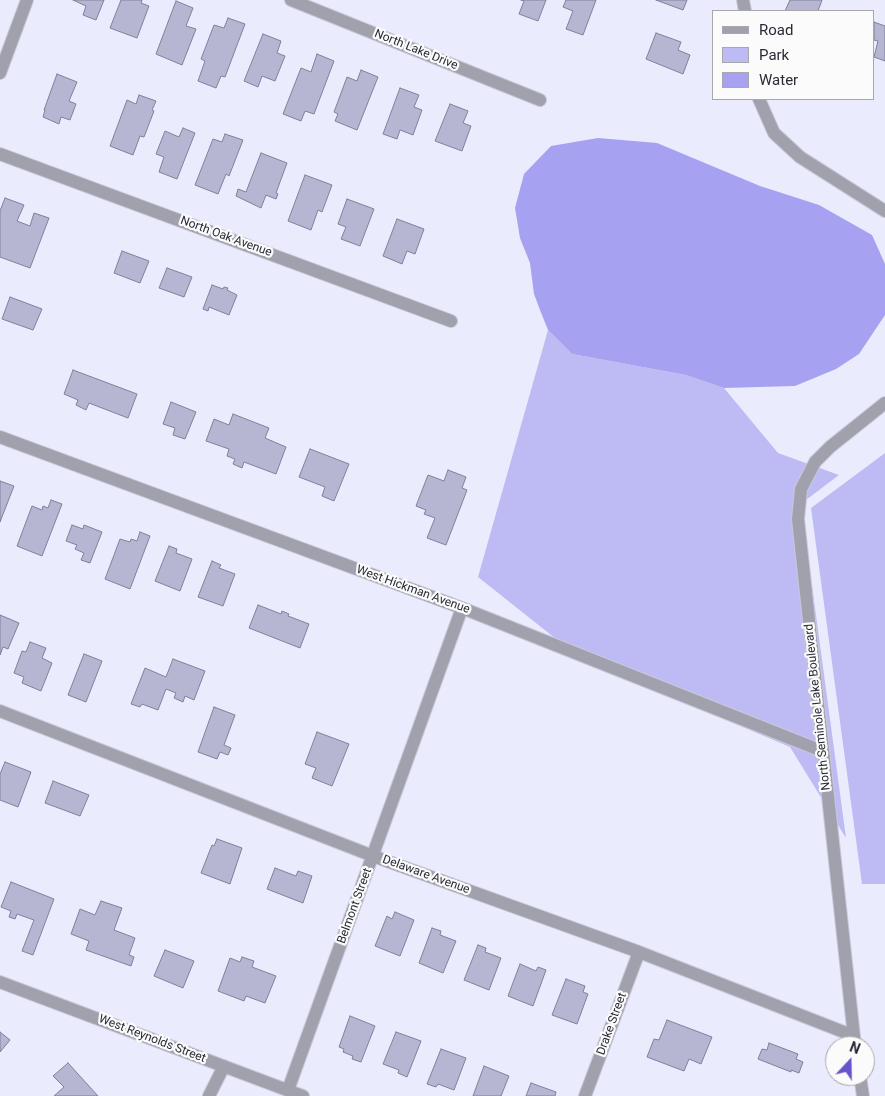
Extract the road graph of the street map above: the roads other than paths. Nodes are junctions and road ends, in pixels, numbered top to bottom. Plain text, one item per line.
1 (27, 0) edge
2 (291, 0) edge
3 (0, 73) edge
4 (540, 100) dead end
5 (759, 100) edge
6 (0, 154) edge
7 (885, 211) edge
8 (452, 321) dead end
9 (885, 403) edge
10 (0, 437) edge
11 (462, 608) junction
12 (0, 710) edge
13 (822, 751) junction
14 (374, 856) junction
15 (639, 952) junction
16 (0, 982) edge
17 (843, 1036) edge
18 (854, 1036) edge
19 (224, 1066) junction
20 (288, 1090) junction
21 (209, 1096) edge
22 (303, 1096) edge
23 (586, 1096) edge

1 - 3 street
2 - 4 street, North Lake Drive
5 - 7 street
6 - 8 street, North Oak Avenue
9 - 13 street, North Seminole Lake Boulevard
10 - 11 street, West Hickman Avenue
11 - 13 street, West Hickman Avenue
11 - 14 street, Belmont Street
12 - 14 street, Delaware Avenue
13 - 18 street, North Seminole Lake Boulevard
14 - 15 street, Delaware Avenue
14 - 20 street, Belmont Street
15 - 17 street, Delaware Avenue
15 - 23 street, Drake Street
16 - 19 street, West Reynolds Street
19 - 20 street, West Reynolds Street
19 - 21 street
20 - 22 street, West Reynolds Street

